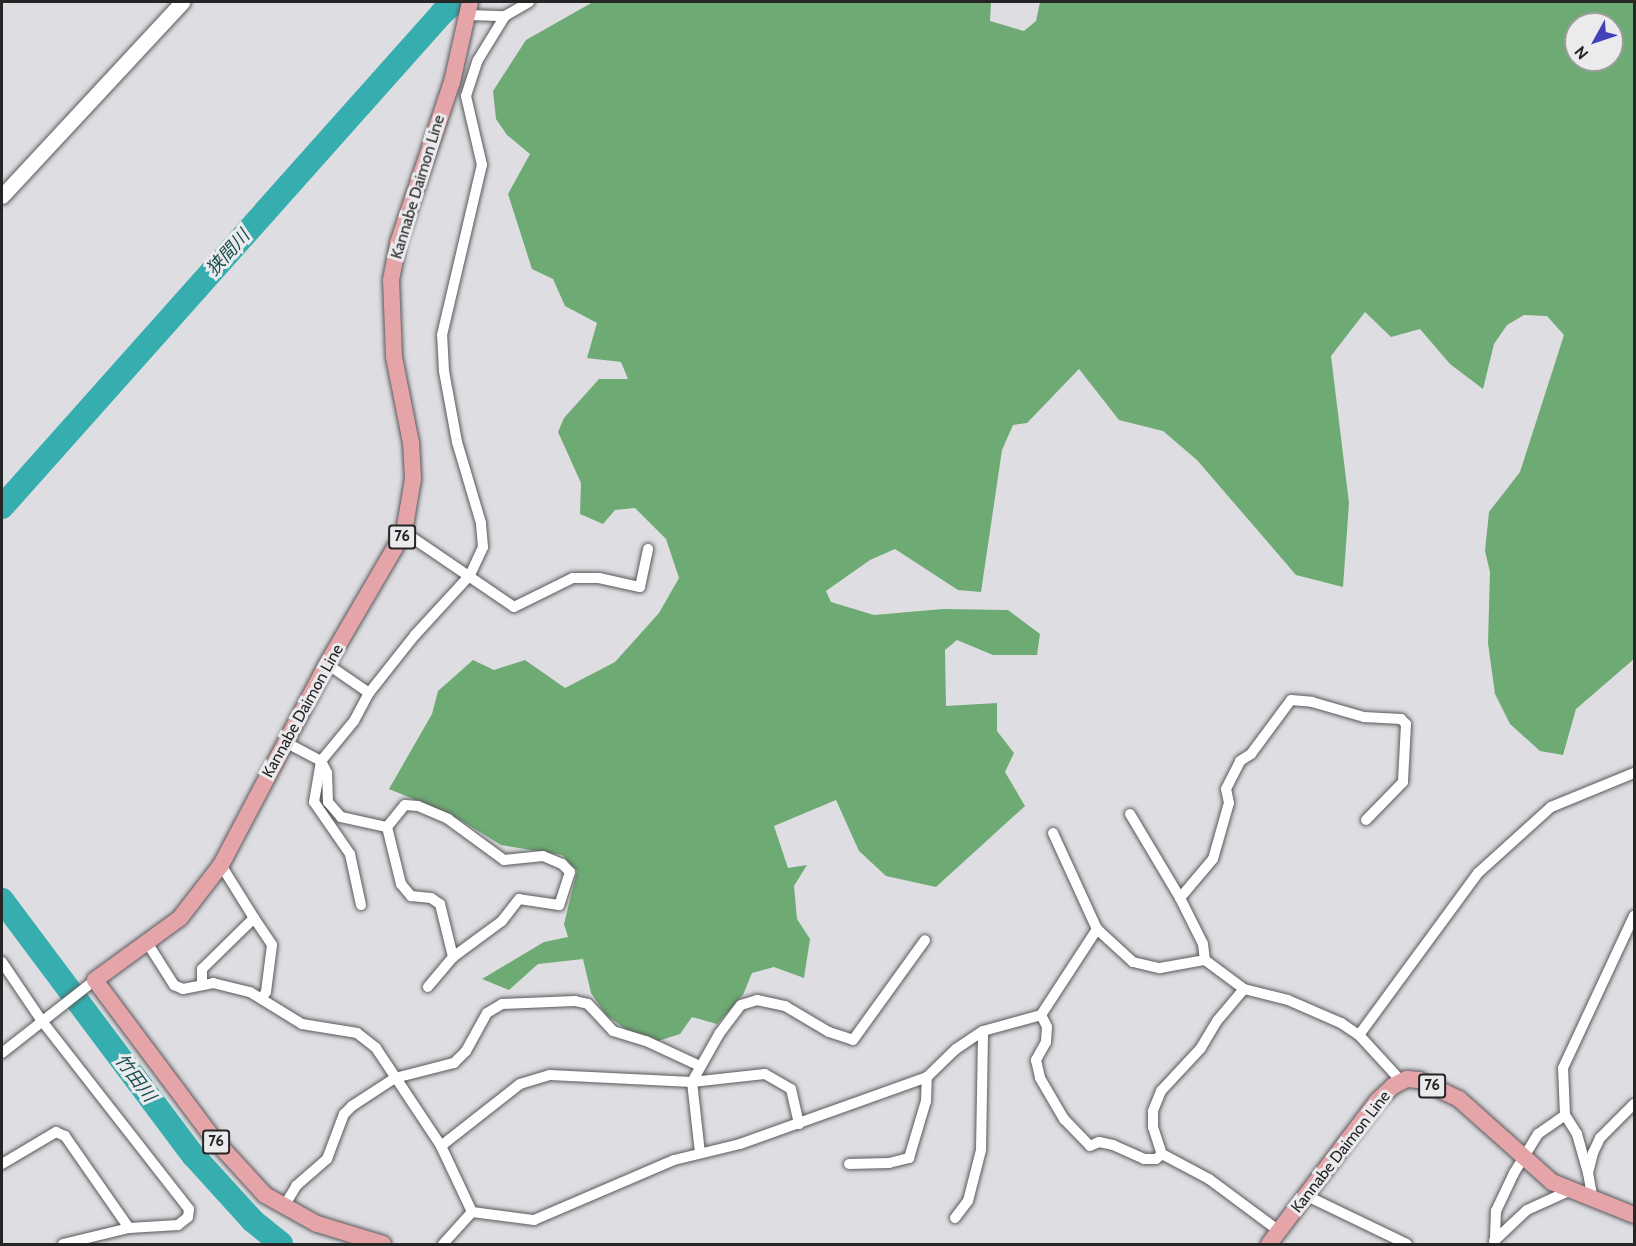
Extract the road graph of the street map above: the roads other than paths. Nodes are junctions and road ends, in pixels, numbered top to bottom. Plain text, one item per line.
1 (182, 2) edge
2 (529, 2) edge
3 (470, 7) edge
4 (505, 16) junction
5 (2, 196) edge
6 (404, 532) junction
7 (648, 549) dead end
8 (470, 575) junction
9 (327, 664) junction
10 (369, 693) junction
11 (285, 742) junction
12 (321, 761) junction
13 (1635, 773) edge
14 (1130, 814) dead end
15 (1366, 820) dead end
16 (387, 827) junction
17 (1053, 833) dead end
18 (221, 865) junction
19 (1180, 898) junction
20 (362, 905) dead end
21 (1635, 916) edge
22 (254, 918) junction
23 (1097, 929) junction
24 (926, 940) dead end
25 (148, 944) junction
26 (453, 957) junction
27 (1205, 960) junction
28 (2, 962) edge
29 (93, 982) junction
30 (202, 982) junction
31 (428, 987) dead end
32 (1244, 989) junction
33 (262, 998) junction
34 (1041, 1015) junction
35 (44, 1020) junction
36 (982, 1031) junction
37 (1359, 1035) junction
38 (2, 1053) edge
39 (700, 1066) junction
40 (927, 1077) junction
41 (395, 1078) junction
42 (692, 1082) junction
43 (1402, 1082) junction
44 (1635, 1104) edge
45 (1565, 1115) junction
46 (799, 1124) junction
47 (441, 1146) junction
48 (700, 1153) junction
49 (1162, 1154) junction
50 (1524, 1157) junction
51 (2, 1164) edge
52 (849, 1164) dead end
53 (1588, 1173) junction
54 (1571, 1190) junction
55 (1305, 1195) junction
56 (1593, 1201) junction
57 (283, 1208) junction
58 (472, 1212) junction
59 (1635, 1215) edge
60 (955, 1218) dead end
61 (129, 1228) junction
62 (1274, 1238) edge
63 (1494, 1241) edge
64 (63, 1245) edge
65 (383, 1245) edge
66 (442, 1245) edge
67 (1407, 1245) edge

1 - 5 main road
2 - 4 street
3 - 4 street
3 - 6 main road, Kannabe Daimon Line / 76
4 - 8 street
6 - 8 street
6 - 9 main road, Kannabe Daimon Line / 76
7 - 8 street
8 - 10 street
9 - 10 street
9 - 11 main road, Kannabe Daimon Line / 76
10 - 12 street
11 - 12 street
11 - 18 main road, Kannabe Daimon Line / 76
12 - 16 street
12 - 20 street
13 - 37 street
14 - 19 street
15 - 19 street
16 - 26 street
16 - 26 street
17 - 23 street
18 - 22 street
18 - 25 main road, Kannabe Daimon Line / 76
19 - 27 street
21 - 45 street
22 - 30 street
22 - 33 street
23 - 27 street
23 - 34 street
24 - 39 street
25 - 29 main road, Kannabe Daimon Line / 76
25 - 30 street
26 - 31 street
27 - 32 street
28 - 35 street
29 - 35 street
29 - 57 main road, 76
30 - 33 street
32 - 37 street
32 - 49 street
33 - 41 street
34 - 36 street
34 - 49 street
35 - 38 street
35 - 61 street
36 - 40 street
36 - 60 street
37 - 43 street
39 - 41 street
39 - 42 street
40 - 46 street
40 - 52 street
41 - 47 street
41 - 57 street
42 - 46 street
42 - 47 street
42 - 48 street
43 - 50 main road, Kannabe Daimon Line / 76
43 - 55 main road, Kannabe Daimon Line / 76
44 - 53 street
45 - 50 street
45 - 53 street
46 - 48 street
47 - 58 street
48 - 58 street
49 - 62 street
50 - 54 main road, Kannabe Daimon Line / 76
50 - 63 street
51 - 61 street
53 - 56 street
54 - 56 main road, Kannabe Daimon Line / 76
54 - 63 street
55 - 62 main road, Kannabe Daimon Line / 76
55 - 67 street
56 - 59 main road, Kannabe Daimon Line / 76
57 - 65 main road, 76
58 - 66 street
61 - 64 street

